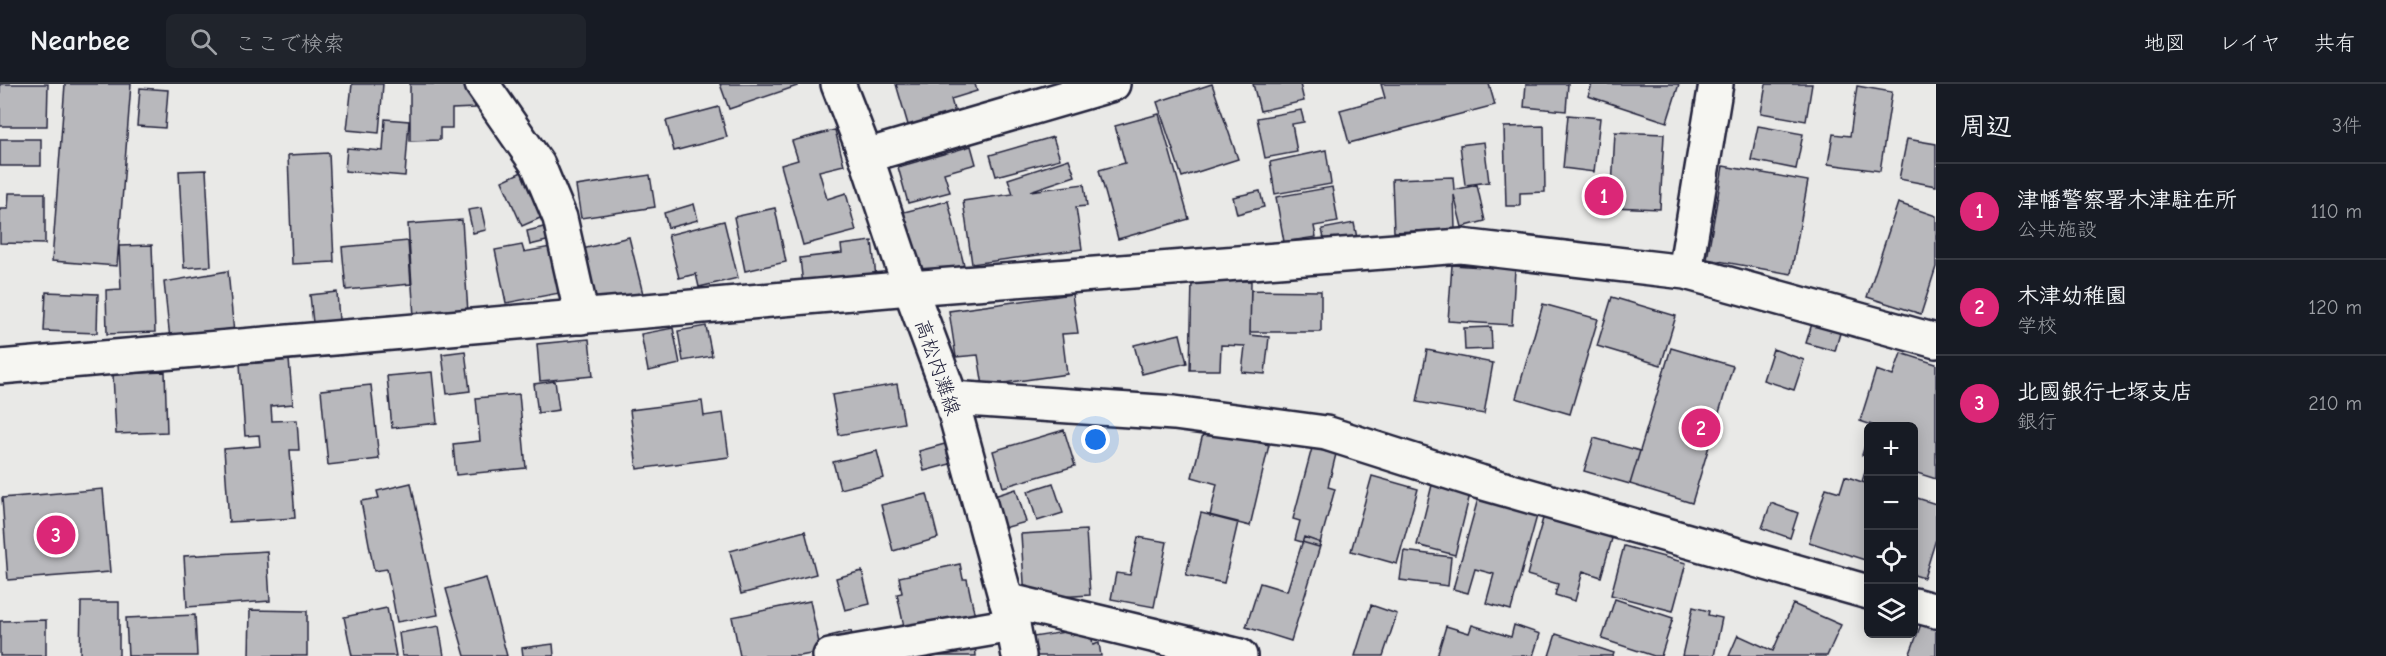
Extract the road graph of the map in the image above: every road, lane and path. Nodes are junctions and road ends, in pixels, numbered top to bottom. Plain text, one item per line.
1 (482, 84) edge
2 (838, 84) edge
3 (1113, 84) edge
4 (1716, 84) edge
5 (866, 156) junction
6 (1685, 273) junction
7 (910, 288) junction
8 (582, 317) junction
9 (1936, 341) edge
10 (0, 367) edge
11 (951, 398) junction
12 (1864, 591) edge
13 (1918, 606) edge
14 (1936, 611) edge
15 (1013, 627) edge
16 (830, 656) edge
17 (1240, 656) edge

1 - 8 street
2 - 5 street, 高松内灘線
3 - 5 street
4 - 6 street
5 - 7 street, 高松内灘線
6 - 7 street
6 - 9 street
7 - 8 street
7 - 11 street, 高松内灘線
8 - 10 street
11 - 12 street
11 - 15 street, 高松内灘線
13 - 14 street
15 - 16 street
15 - 17 street

